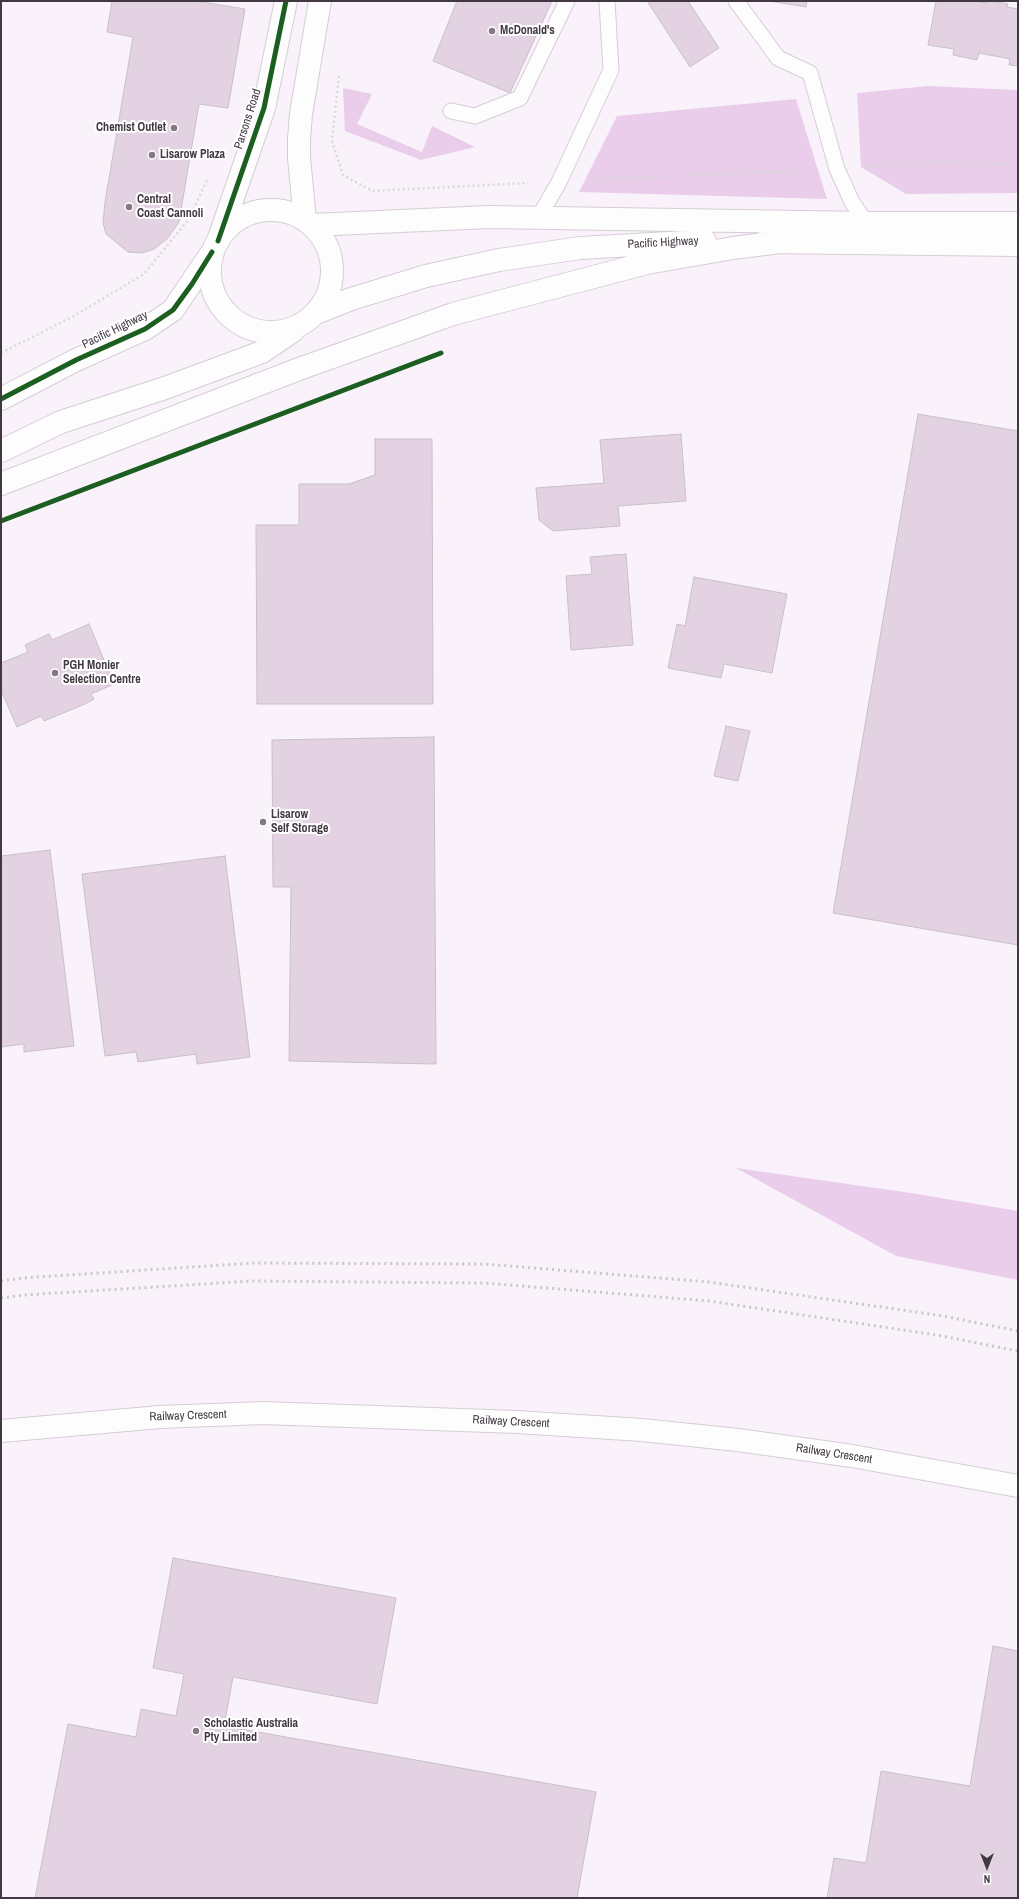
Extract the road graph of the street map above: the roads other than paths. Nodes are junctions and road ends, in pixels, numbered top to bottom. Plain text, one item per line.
1 (286, 1) edge
2 (320, 1) edge
3 (567, 1) edge
4 (607, 1) edge
5 (736, 1) edge
6 (451, 111) dead end
7 (539, 217) junction
8 (308, 222) junction
9 (866, 223) junction
10 (1018, 223) edge
11 (780, 242) junction
12 (1018, 245) edge
13 (215, 246) junction
14 (311, 317) junction
15 (1, 399) edge
16 (1, 451) edge
17 (1, 484) edge
18 (1, 1431) edge
19 (1018, 1486) edge

1 - 13 main road, Parsons Road
2 - 8 main road
3 - 6 lane
4 - 7 lane
5 - 9 lane
7 - 8 main road, Pacific Highway
7 - 9 main road, Pacific Highway
8 - 13 main road
8 - 14 main road
9 - 10 main road, Pacific Highway
11 - 12 main road, Pacific Highway
11 - 14 main road, Pacific Highway
11 - 17 main road
13 - 14 main road
13 - 15 main road, Pacific Highway
14 - 16 main road, Pacific Highway
18 - 19 main road, Railway Crescent

